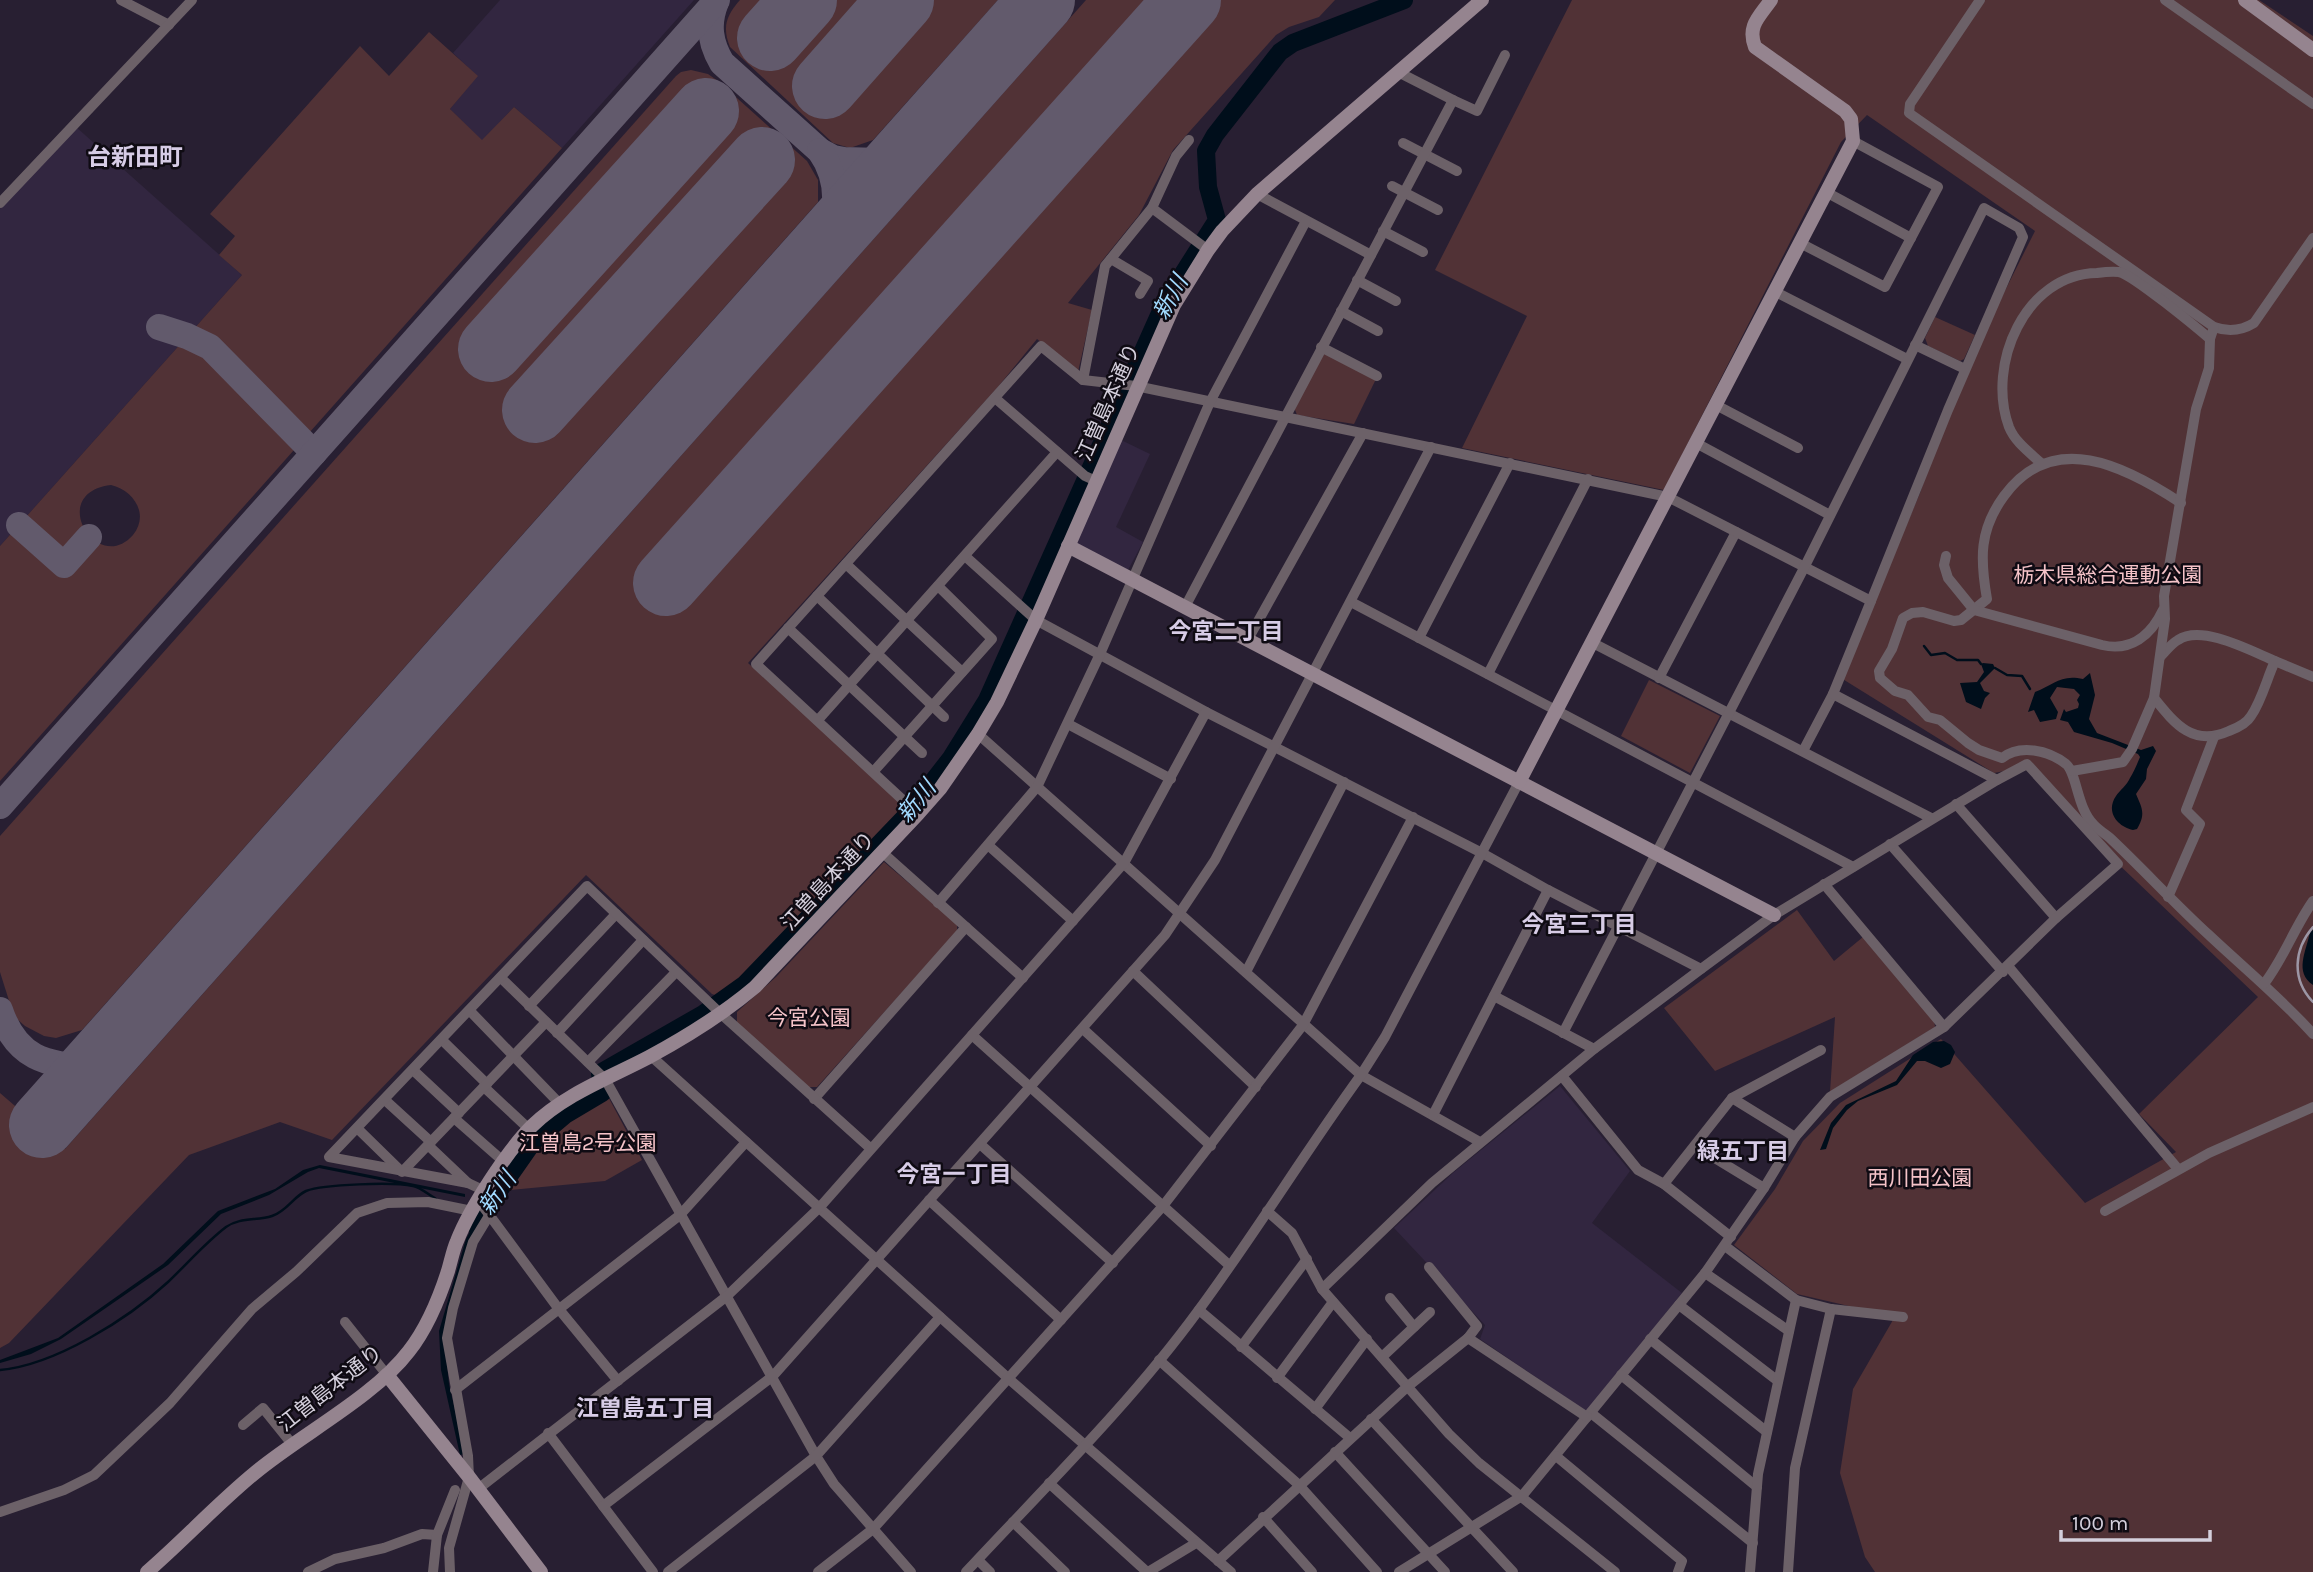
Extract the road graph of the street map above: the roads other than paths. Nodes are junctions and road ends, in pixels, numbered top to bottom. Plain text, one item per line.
1 (121, 0) edge
2 (192, 0) edge
3 (1482, 0) edge
4 (1771, 0) edge
5 (1980, 0) edge
6 (2165, 0) edge
7 (2245, 0) edge
8 (169, 25) junction
9 (2313, 50) edge
10 (1505, 55) dead end
11 (1398, 72) junction
12 (1453, 100) junction
13 (2313, 104) edge
14 (1189, 140) dead end
15 (1853, 141) junction
16 (1403, 143) dead end
17 (1424, 154) junction
18 (1457, 172) dead end
19 (1392, 186) dead end
20 (1404, 192) junction
21 (1826, 192) junction
22 (1257, 194) junction
23 (0, 203) edge
24 (1152, 208) junction
25 (1438, 210) dead end
26 (1306, 221) junction
27 (1383, 230) junction
28 (1911, 238) junction
29 (2313, 238) edge
30 (1800, 243) junction
31 (1208, 250) junction
32 (1423, 252) dead end
33 (1371, 255) junction
34 (1111, 259) junction
35 (1357, 280) junction
36 (1774, 291) junction
37 (1140, 294) dead end
38 (1395, 301) dead end
39 (1341, 311) junction
40 (2214, 327) junction
41 (1378, 331) dead end
42 (2210, 339) junction
43 (1914, 345) junction
44 (1321, 347) junction
45 (1907, 359) junction
46 (1965, 369) junction
47 (1377, 376) dead end
48 (1083, 380) junction
49 (1136, 386) junction
50 (995, 398) junction
51 (1210, 402) junction
52 (1716, 405) junction
53 (1283, 418) junction
54 (1363, 433) junction
55 (1696, 443) junction
56 (1431, 447) junction
57 (1798, 447) dead end
58 (1057, 452) junction
59 (1510, 463) junction
60 (2041, 463) junction
61 (1588, 479) junction
62 (1096, 481) junction
63 (1668, 497) junction
64 (2180, 503) junction
65 (1830, 515) junction
66 (1736, 532) junction
67 (1068, 546) junction
68 (965, 556) junction
69 (1946, 556) dead end
70 (846, 564) junction
71 (1804, 568) junction
72 (1131, 579) junction
73 (938, 586) junction
74 (817, 596) junction
75 (1871, 601) junction
76 (1350, 602) junction
77 (1185, 607) junction
78 (1974, 610) junction
79 (2164, 614) junction
80 (907, 620) junction
81 (1036, 620) junction
82 (788, 628) junction
83 (2187, 636) junction
84 (1419, 638) junction
85 (1247, 641) junction
86 (1591, 642) junction
87 (877, 654) junction
88 (1100, 654) junction
89 (2161, 656) junction
90 (2275, 661) junction
91 (962, 672) junction
92 (1488, 674) junction
93 (1312, 675) junction
94 (2313, 677) edge
95 (1659, 678) junction
96 (849, 686) junction
97 (1833, 694) junction
98 (2154, 698) junction
99 (932, 705) junction
100 (1556, 710) junction
101 (1206, 712) junction
102 (1728, 713) junction
103 (944, 718) dead end
104 (818, 720) junction
105 (1068, 723) junction
106 (978, 734) junction
107 (904, 737) junction
108 (2214, 737) junction
109 (1275, 746) junction
110 (1803, 751) junction
111 (922, 753) dead end
112 (874, 771) junction
113 (2072, 771) junction
114 (1171, 779) junction
115 (1997, 780) junction
116 (1344, 782) junction
117 (1519, 782) junction
118 (1692, 783) junction
119 (1037, 787) junction
120 (1956, 804) junction
121 (918, 814) junction
122 (1413, 817) junction
123 (1931, 818) junction
124 (1890, 844) junction
125 (988, 845) junction
126 (1655, 852) junction
127 (883, 853) junction
128 (1482, 853) junction
129 (1124, 863) junction
130 (1853, 867) junction
131 (1824, 884) junction
132 (1548, 890) junction
133 (2168, 897) junction
134 (2313, 901) edge
135 (938, 902) junction
136 (616, 914) junction
137 (1180, 915) junction
138 (1774, 915) junction
139 (2056, 918) junction
140 (1073, 921) junction
141 (1618, 926) junction
142 (966, 927) junction
143 (643, 940) junction
144 (1700, 969) junction
145 (2006, 969) junction
146 (1133, 971) junction
147 (676, 972) junction
148 (1246, 972) junction
149 (501, 978) junction
150 (1023, 978) junction
151 (2264, 985) junction
152 (1494, 996) junction
153 (529, 1006) junction
154 (470, 1011) junction
155 (720, 1013) junction
156 (546, 1022) junction
157 (1303, 1025) junction
158 (1944, 1027) junction
159 (1083, 1028) junction
160 (557, 1033) junction
161 (1563, 1033) junction
162 (2313, 1034) edge
163 (972, 1035) junction
164 (442, 1040) junction
165 (1594, 1049) junction
166 (1821, 1050) dead end
167 (514, 1055) junction
168 (651, 1056) junction
169 (588, 1062) junction
170 (413, 1070) junction
171 (1361, 1075) junction
172 (1562, 1076) junction
173 (605, 1079) junction
174 (486, 1085) junction
175 (1256, 1087) junction
176 (1030, 1088) junction
177 (1732, 1098) junction
178 (814, 1099) junction
179 (385, 1100) junction
180 (560, 1104) junction
181 (2313, 1107) edge
182 (457, 1115) junction
183 (1433, 1115) junction
184 (358, 1129) junction
185 (529, 1129) junction
186 (1795, 1137) junction
187 (746, 1142) junction
188 (1480, 1142) junction
189 (429, 1144) junction
190 (980, 1144) junction
191 (1211, 1146) junction
192 (1695, 1146) junction
193 (870, 1148) junction
194 (503, 1161) junction
195 (2178, 1169) junction
196 (402, 1172) junction
197 (468, 1184) junction
198 (1664, 1184) junction
199 (1764, 1188) junction
200 (929, 1200) junction
201 (479, 1201) junction
202 (1163, 1206) junction
203 (820, 1207) junction
204 (2105, 1210) dead end
205 (1267, 1211) junction
206 (490, 1214) junction
207 (680, 1215) junction
208 (1731, 1237) junction
209 (1725, 1246) junction
210 (876, 1258) junction
211 (1307, 1259) junction
212 (1113, 1263) junction
213 (1229, 1265) junction
214 (1429, 1267) dead end
215 (1704, 1273) junction
216 (1322, 1289) junction
217 (727, 1296) junction
218 (1390, 1298) dead end
219 (1796, 1300) junction
220 (1333, 1302) junction
221 (1679, 1305) junction
222 (558, 1308) junction
223 (1831, 1309) junction
224 (1199, 1310) junction
225 (1430, 1312) dead end
226 (940, 1317) junction
227 (1903, 1317) dead end
228 (1061, 1320) junction
229 (345, 1322) dead end
230 (1414, 1327) junction
231 (1789, 1331) junction
232 (1468, 1338) junction
233 (1367, 1339) junction
234 (1650, 1339) junction
235 (1241, 1347) junction
236 (1382, 1357) junction
237 (1159, 1360) junction
238 (387, 1375) junction
239 (1621, 1375) junction
240 (773, 1376) junction
241 (1278, 1378) junction
242 (1010, 1379) junction
243 (618, 1381) junction
244 (1778, 1381) junction
245 (1407, 1387) junction
246 (455, 1390) junction
247 (1315, 1409) junction
248 (1589, 1415) junction
249 (1371, 1419) junction
250 (243, 1425) dead end
251 (1767, 1432) junction
252 (548, 1433) junction
253 (1350, 1438) junction
254 (292, 1444) junction
255 (1085, 1445) junction
256 (1335, 1452) junction
257 (816, 1456) junction
258 (1556, 1456) junction
259 (474, 1483) junction
260 (1049, 1483) junction
261 (1299, 1485) junction
262 (1757, 1487) junction
263 (455, 1490) dead end
264 (1522, 1496) junction
265 (603, 1506) junction
266 (0, 1512) edge
267 (1264, 1517) junction
268 (1013, 1522) junction
269 (1472, 1528) junction
270 (873, 1530) junction
271 (436, 1535) junction
272 (1196, 1543) junction
273 (1753, 1543) junction
274 (1428, 1555) junction
275 (978, 1560) junction
276 (1218, 1561) junction
277 (1163, 1568) edge
278 (147, 1572) edge
279 (308, 1572) edge
280 (433, 1572) edge
281 (450, 1572) edge
282 (541, 1572) edge
283 (653, 1572) edge
284 (668, 1572) edge
285 (818, 1572) edge
286 (911, 1572) edge
287 (966, 1572) edge
288 (989, 1572) edge
289 (1065, 1572) edge
290 (1148, 1572) edge
291 (1230, 1572) edge
292 (1312, 1572) edge
293 (1377, 1572) edge
294 (1399, 1572) edge
295 (1445, 1572) edge
296 (1513, 1572) edge
297 (1615, 1572) edge
298 (1678, 1572) edge
299 (1750, 1572) edge
300 (1788, 1572) edge

1 - 8 street
2 - 8 street
3 - 11 street, 江曽島本通り
4 - 15 street
5 - 40 street
6 - 13 street
7 - 9 street
8 - 23 street
10 - 12 street
11 - 12 street
11 - 22 street, 江曽島本通り
12 - 17 street
14 - 24 street
15 - 21 street
15 - 28 street
16 - 17 street
17 - 18 street
17 - 20 street
19 - 20 street
20 - 25 street
20 - 27 street
21 - 28 street
21 - 30 street
22 - 26 street
22 - 31 street, 江曽島本通り
24 - 31 street
24 - 34 street
26 - 33 street
26 - 51 street
27 - 32 street
27 - 33 street
28 - 30 street
29 - 40 street
30 - 36 street
31 - 49 street, 江曽島本通り
33 - 35 street
34 - 37 street
34 - 48 street
35 - 38 street
35 - 39 street
36 - 45 street
36 - 52 street
39 - 41 street
39 - 44 street
40 - 42 street
42 - 60 street
42 - 64 street
43 - 45 street
43 - 46 street
43 - 46 street
44 - 47 street
44 - 53 street
45 - 65 street
46 - 75 street
48 - 49 street
48 - 50 street
49 - 51 street
49 - 62 street, 江曽島本通り
50 - 58 street
50 - 70 street
51 - 53 street
51 - 72 street
52 - 55 street
52 - 57 street
53 - 54 street
53 - 77 street
54 - 56 street
54 - 85 street
55 - 63 street
55 - 65 street
56 - 59 street
56 - 76 street
58 - 62 street
58 - 68 street
59 - 61 street
59 - 84 street
60 - 64 street
60 - 78 street
61 - 63 street
61 - 92 street
62 - 67 street, 江曽島本通り
63 - 66 street
63 - 86 street
64 - 79 street
65 - 71 street
66 - 71 street
66 - 95 street
67 - 72 street
67 - 81 street, 江曽島本通り
68 - 73 street
68 - 81 street
69 - 78 street
70 - 74 street
70 - 80 street
71 - 75 street
71 - 102 street
72 - 77 street
72 - 88 street
73 - 80 street
73 - 91 street
74 - 82 street
74 - 87 street
75 - 97 street
76 - 84 street
76 - 93 street
77 - 85 street
78 - 79 street
78 - 113 street
79 - 83 street
79 - 89 street
80 - 87 street
80 - 91 street
81 - 88 street
81 - 106 street, 江曽島本通り
82 - 96 street
82 - 104 street
83 - 89 street
83 - 90 street
84 - 92 street
85 - 93 street
86 - 95 street
86 - 100 street
87 - 96 street
87 - 99 street
88 - 101 street
88 - 105 street
89 - 98 street
90 - 94 street
90 - 108 street
91 - 99 street
92 - 100 street
93 - 109 street
93 - 117 street
95 - 102 street
96 - 104 street
96 - 107 street
97 - 110 street
97 - 115 street
98 - 108 street
98 - 113 street
99 - 103 street
99 - 107 street
100 - 117 street
100 - 118 street
101 - 109 street
101 - 114 street
102 - 110 street
102 - 118 street
104 - 112 street
105 - 114 street
105 - 119 street
106 - 119 street
106 - 121 street, 江曽島本通り
107 - 111 street
107 - 112 street
108 - 133 street
109 - 116 street
109 - 137 street
110 - 123 street
112 - 121 street
113 - 133 street
114 - 129 street
115 - 120 street
115 - 139 street
116 - 122 street
116 - 148 street
117 - 126 street
117 - 128 street
118 - 126 street
118 - 130 street
119 - 125 street
119 - 129 street
120 - 123 street
120 - 139 street
121 - 127 street, 江曽島本通り
122 - 128 street
122 - 157 street
123 - 124 street
124 - 130 street
124 - 145 street
125 - 135 street
125 - 140 street
126 - 138 street
126 - 141 street
127 - 135 street
127 - 155 street, 江曽島本通り
128 - 132 street
128 - 171 street
129 - 137 street
129 - 140 street
130 - 131 street
131 - 138 street
131 - 158 street
132 - 141 street
132 - 152 street
133 - 151 street
134 - 151 street
135 - 142 street
136 - 143 street
136 - 149 street
136 - 153 street
137 - 146 street
137 - 148 street
138 - 144 street
139 - 145 street
140 - 150 street
141 - 144 street
141 - 161 street
142 - 150 street
142 - 178 street
143 - 147 street
143 - 160 street
144 - 165 street
145 - 158 street
145 - 195 street
146 - 159 street
146 - 175 street
147 - 155 street
147 - 169 street
148 - 157 street
149 - 153 street
149 - 154 street
150 - 163 street
151 - 162 street
152 - 161 street
152 - 183 street
153 - 156 street
154 - 164 street
154 - 167 street
155 - 168 street, 江曽島本通り
155 - 178 street
156 - 160 street
156 - 167 street
157 - 171 street
157 - 175 street
158 - 186 street
159 - 176 street
159 - 191 street
160 - 169 street
161 - 165 street
163 - 176 street
163 - 193 street
164 - 170 street
164 - 174 street
165 - 172 street
166 - 177 street
167 - 174 street
167 - 180 street
168 - 173 street, 江曽島本通り
168 - 187 street
169 - 173 street
170 - 179 street
170 - 182 street
171 - 183 street
171 - 205 street
172 - 188 street
172 - 198 street
173 - 180 street, 江曽島本通り
173 - 207 street
174 - 182 street
174 - 185 street
175 - 191 street
176 - 190 street
176 - 202 street
177 - 186 street
177 - 192 street
178 - 193 street
179 - 184 street
179 - 189 street
180 - 185 street, 江曽島本通り
181 - 195 street
182 - 189 street
182 - 194 street
183 - 188 street
184 - 196 street
184 - 196 street
185 - 194 street, 江曽島本通り
186 - 199 street
187 - 203 street
187 - 207 street
188 - 216 street
189 - 196 street
189 - 197 street
190 - 200 street
190 - 212 street
191 - 202 street
192 - 198 street
192 - 199 street
193 - 203 street
194 - 201 street, 江曽島本通り
195 - 204 street
196 - 197 street
197 - 201 street
198 - 208 street
199 - 208 street
200 - 210 street
200 - 228 street
201 - 206 street
201 - 238 street, 江曽島本通り
201 - 266 street
202 - 212 street
202 - 213 street
203 - 210 street
203 - 217 street
205 - 211 street
205 - 213 street
206 - 222 street
206 - 246 street
207 - 217 street
207 - 222 street
208 - 209 street
209 - 215 street
209 - 219 street
210 - 226 street
210 - 240 street
211 - 216 street
211 - 235 street
212 - 228 street
213 - 224 street
214 - 232 street
215 - 221 street
215 - 231 street
216 - 220 street
217 - 240 street
217 - 243 street
218 - 230 street
219 - 223 street
219 - 231 street
220 - 233 street
220 - 241 street
221 - 234 street
221 - 244 street
222 - 243 street
222 - 246 street
223 - 227 street
223 - 300 street
224 - 235 street
224 - 237 street
225 - 230 street
226 - 242 street
226 - 257 street
228 - 242 street
229 - 238 street
230 - 236 street
231 - 244 street
232 - 245 street
232 - 248 street
233 - 236 street
233 - 247 street
234 - 239 street
234 - 251 street
235 - 241 street
236 - 245 street
237 - 255 street
237 - 261 street
238 - 254 street, 江曽島本通り
238 - 259 street
239 - 248 street
239 - 262 street
240 - 257 street
240 - 265 street
241 - 247 street
242 - 255 street
242 - 270 street
243 - 252 street
244 - 251 street
245 - 249 street
245 - 264 street
246 - 259 street
247 - 253 street
248 - 258 street
248 - 273 street
249 - 253 street
249 - 269 street
250 - 254 street
251 - 262 street
252 - 259 street
252 - 265 street
253 - 256 street
254 - 278 street, 江曽島本通り
255 - 260 street
255 - 272 street
256 - 261 street
256 - 274 street
257 - 270 street
257 - 284 street
258 - 264 street
258 - 298 street
259 - 281 street
259 - 282 street
260 - 268 street
260 - 290 street
261 - 267 street
261 - 293 street
262 - 273 street
263 - 271 street
264 - 269 street
264 - 297 street
265 - 283 street
267 - 276 street
267 - 292 street
268 - 275 street
268 - 289 street
269 - 274 street
269 - 296 street
270 - 285 street
270 - 286 street
271 - 279 street
271 - 280 street
272 - 276 street
272 - 277 street
273 - 299 street
274 - 294 street
274 - 295 street
275 - 287 street
275 - 288 street
276 - 291 street
277 - 290 street

